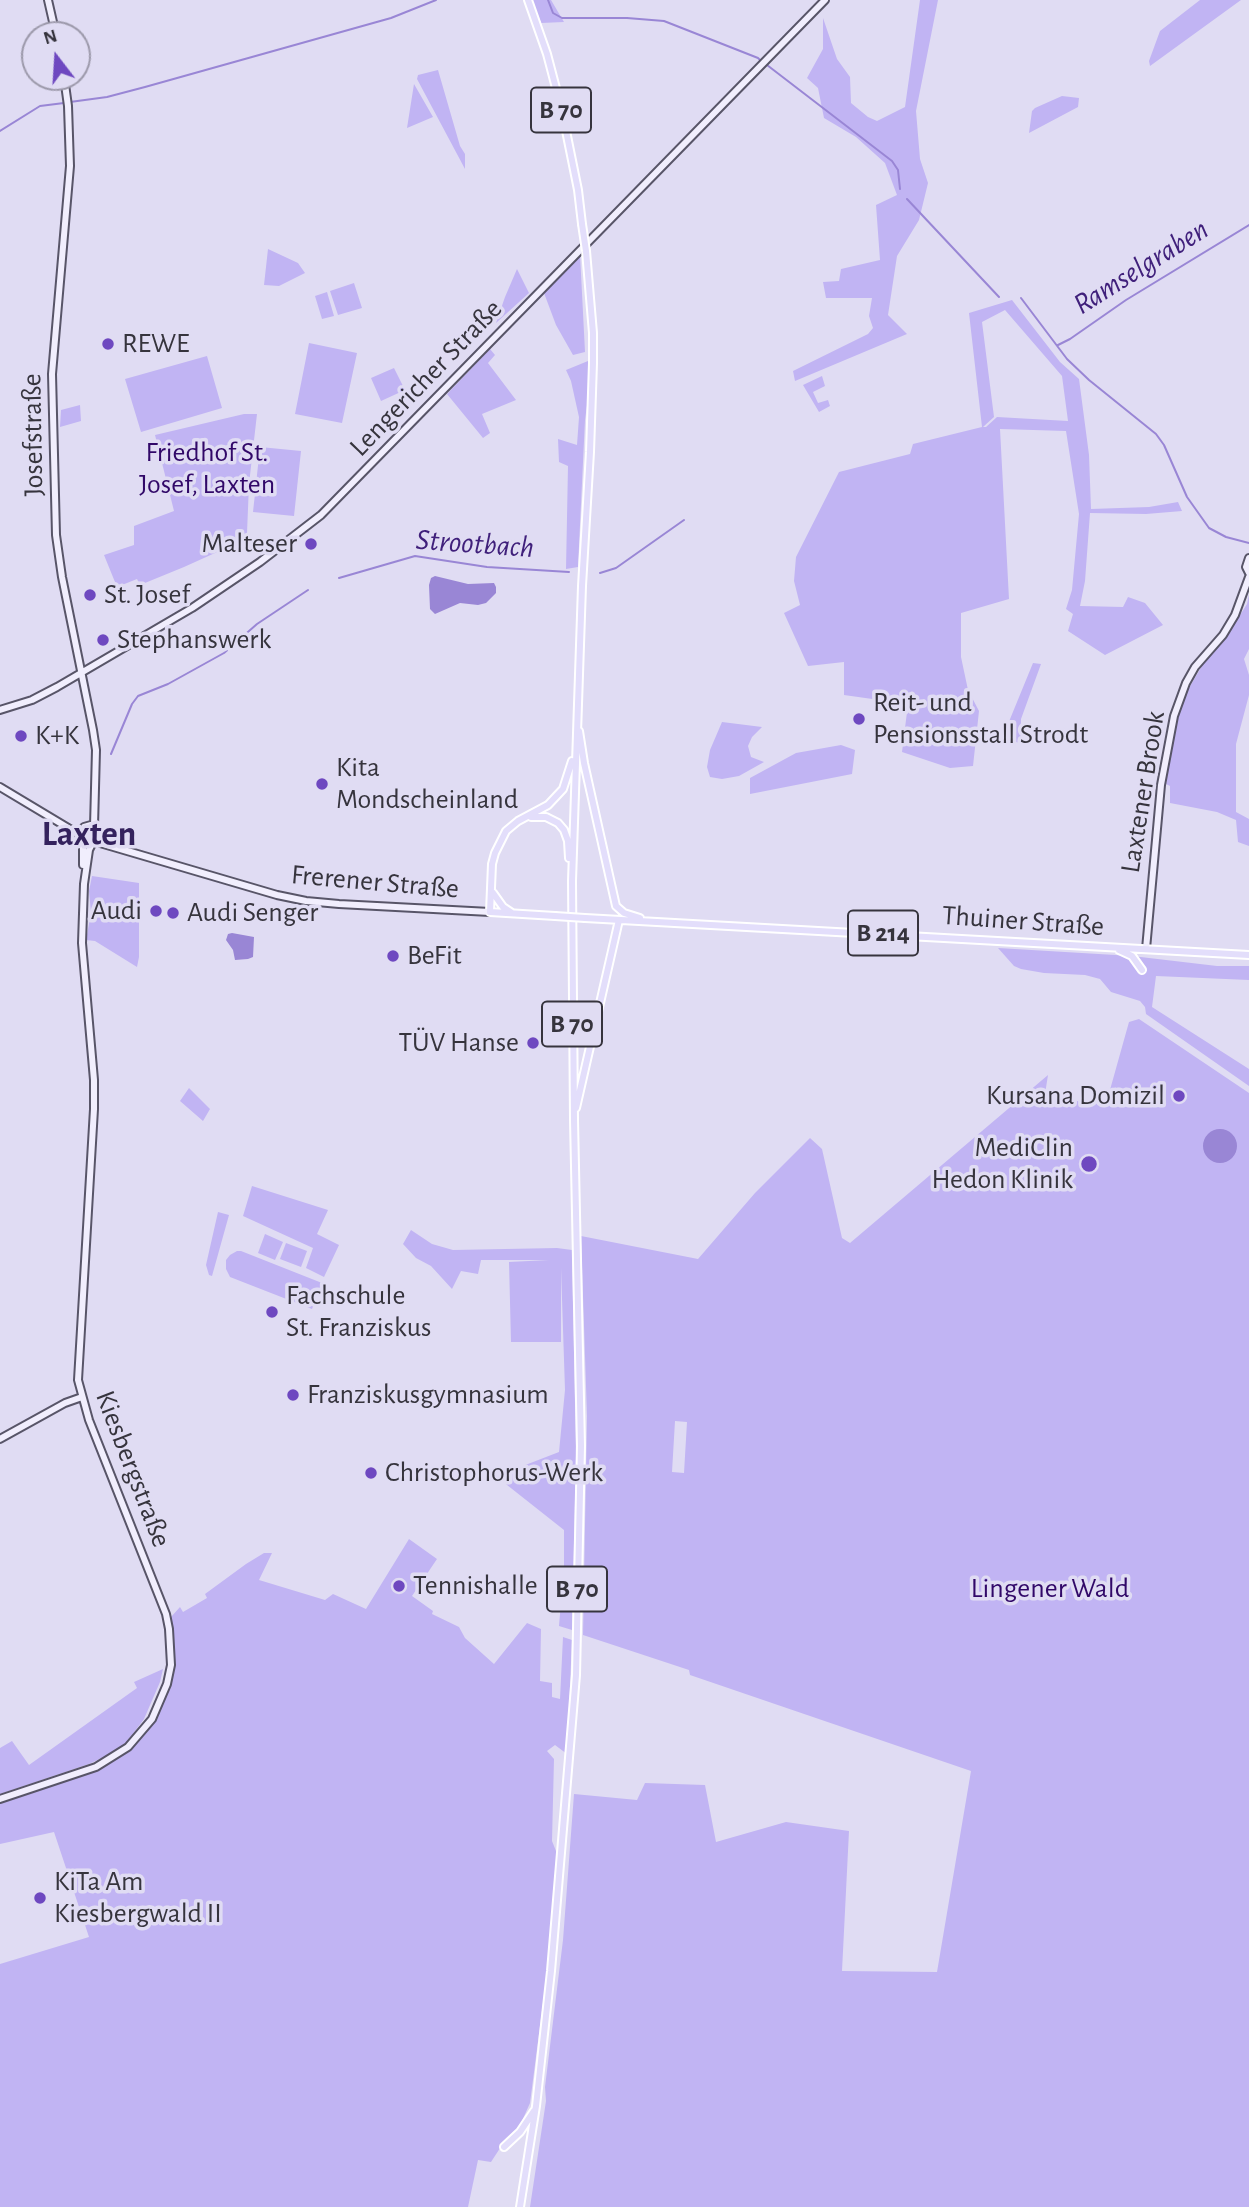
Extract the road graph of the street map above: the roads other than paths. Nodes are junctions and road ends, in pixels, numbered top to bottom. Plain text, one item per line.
1 (48, 0) edge
2 (528, 0) edge
3 (825, 0) edge
4 (53, 21) edge
5 (66, 91) edge
6 (1249, 558) edge
7 (1249, 575) edge
8 (82, 672) junction
9 (0, 710) edge
10 (577, 712) junction
11 (576, 742) junction
12 (0, 787) edge
13 (526, 818) junction
14 (86, 829) junction
15 (99, 836) junction
16 (83, 842) junction
17 (93, 844) junction
18 (135, 854) junction
19 (572, 881) junction
20 (84, 884) junction
21 (492, 886) junction
22 (616, 906) junction
23 (490, 912) junction
24 (513, 914) junction
25 (609, 919) junction
26 (619, 920) junction
27 (645, 920) junction
28 (1114, 947) junction
29 (1146, 949) junction
30 (1249, 955) edge
31 (1142, 970) dead end
32 (574, 1120) junction
33 (82, 1397) junction
34 (0, 1439) edge
35 (0, 1799) edge
36 (536, 2106) junction
37 (504, 2147) dead end
38 (520, 2207) edge

1 - 4 street
2 - 10 main road, B 70, bridge
3 - 8 street, Lengericher Straße
5 - 8 street, Josefstraße
6 - 7 street, Laxtener Brook
7 - 29 street, Laxtener Brook
8 - 9 street, Lengericher Straße
8 - 14 street, Josefstraße
10 - 11 main road, B 70
10 - 22 main road
11 - 13 main road
11 - 19 main road, B 70
12 - 14 street
13 - 19 main road
13 - 21 main road
14 - 15 street
14 - 16 street
15 - 17 street
15 - 18 street, Frerener Straße
16 - 17 street, Frerener Straße
16 - 20 street, Kiesbergstraße
17 - 18 street, Frerener Straße
17 - 20 street, Kiesbergstraße
18 - 23 street, Frerener Straße
19 - 32 main road, B 70
20 - 33 street, Kiesbergstraße
21 - 23 main road
21 - 24 main road
22 - 25 main road
22 - 27 main road, B 214
23 - 24 main road, B 214
24 - 25 main road, Thuiner Straße / B 214, bridge
25 - 26 main road, Thuiner Straße / B 214
26 - 27 main road, Thuiner Straße / B 214
26 - 32 main road
27 - 28 main road, Thuiner Straße / B 214
28 - 29 main road, Thuiner Straße / B 214
28 - 31 main road
29 - 30 main road, Thuiner Straße / B 214
32 - 36 main road, B 70
33 - 34 street
33 - 35 street, Kiesbergstraße
36 - 37 main road
36 - 38 main road, B 70

